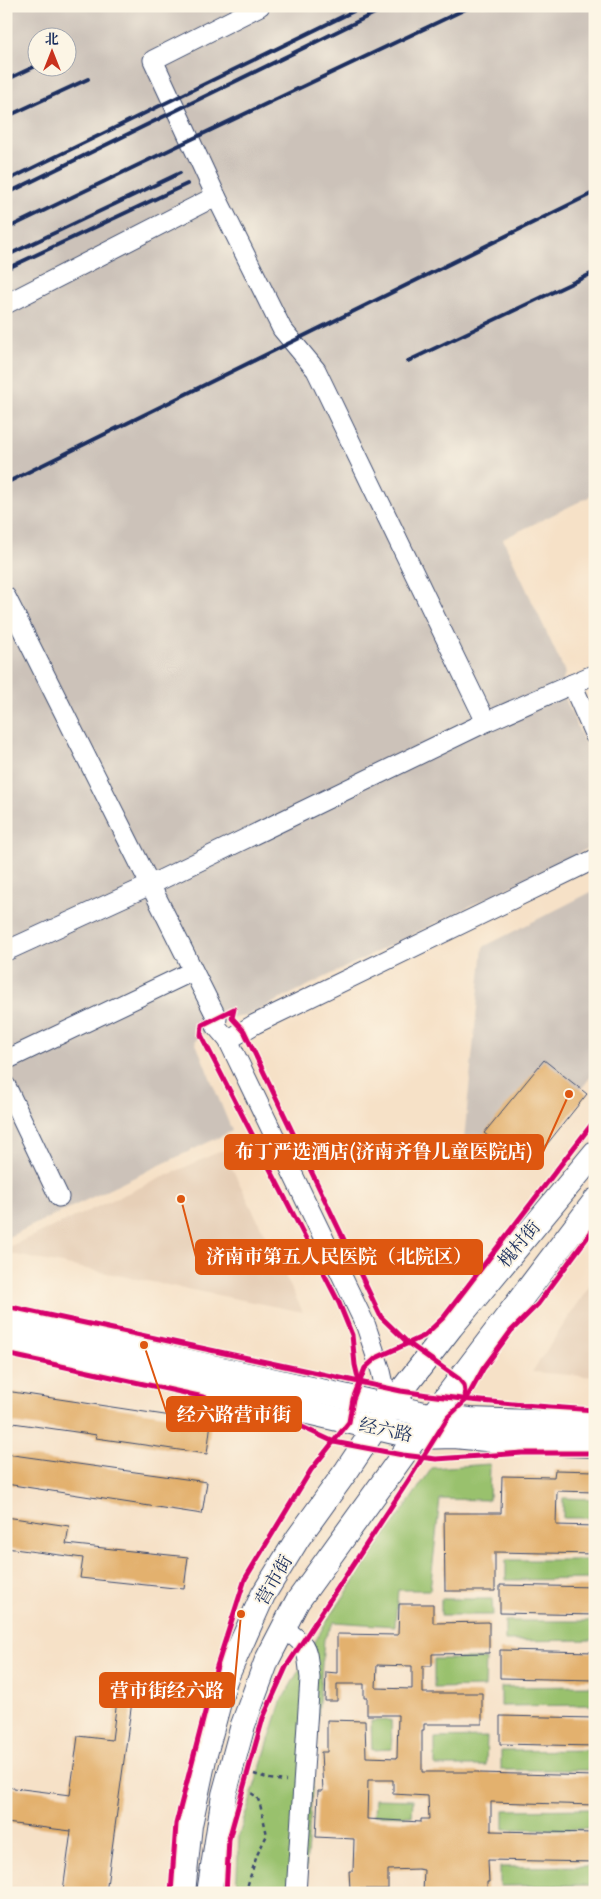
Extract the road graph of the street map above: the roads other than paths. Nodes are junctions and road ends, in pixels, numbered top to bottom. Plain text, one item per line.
1 (260, 6) edge
2 (216, 196) junction
3 (6, 304) edge
4 (6, 597) edge
5 (595, 674) edge
6 (572, 684) junction
7 (486, 722) junction
8 (595, 736) edge
9 (595, 859) edge
10 (150, 885) junction
11 (6, 951) edge
12 (193, 971) junction
13 (228, 1040) junction
14 (6, 1060) edge
15 (6, 1086) edge
16 (595, 1153) edge
17 (59, 1197) dead end
18 (595, 1201) edge
19 (6, 1321) edge
20 (6, 1342) edge
21 (389, 1407) junction
22 (433, 1416) junction
23 (595, 1424) edge
24 (374, 1428) junction
25 (416, 1437) junction
26 (595, 1444) edge
27 (283, 1628) junction
28 (183, 1893) edge
29 (209, 1893) edge
30 (296, 1893) edge

1 - 2 street
2 - 3 street
2 - 7 street
4 - 10 street
5 - 6 street
6 - 7 street
6 - 8 street
7 - 10 street
9 - 13 street
10 - 11 street
10 - 12 street
12 - 13 street
12 - 14 street
13 - 21 street
15 - 17 street
16 - 21 main road, 槐村街
18 - 22 main road, 槐村街
19 - 21 main road, 经六路
20 - 24 main road, 经六路
21 - 22 main road, 经六路
21 - 24 main road, 营市街
22 - 23 main road, 经六路
22 - 25 main road, 营市街
24 - 25 main road, 经六路
24 - 28 main road, 营市街
25 - 26 main road, 经六路
25 - 27 main road, 营市街
27 - 29 main road, 营市街
27 - 30 street

